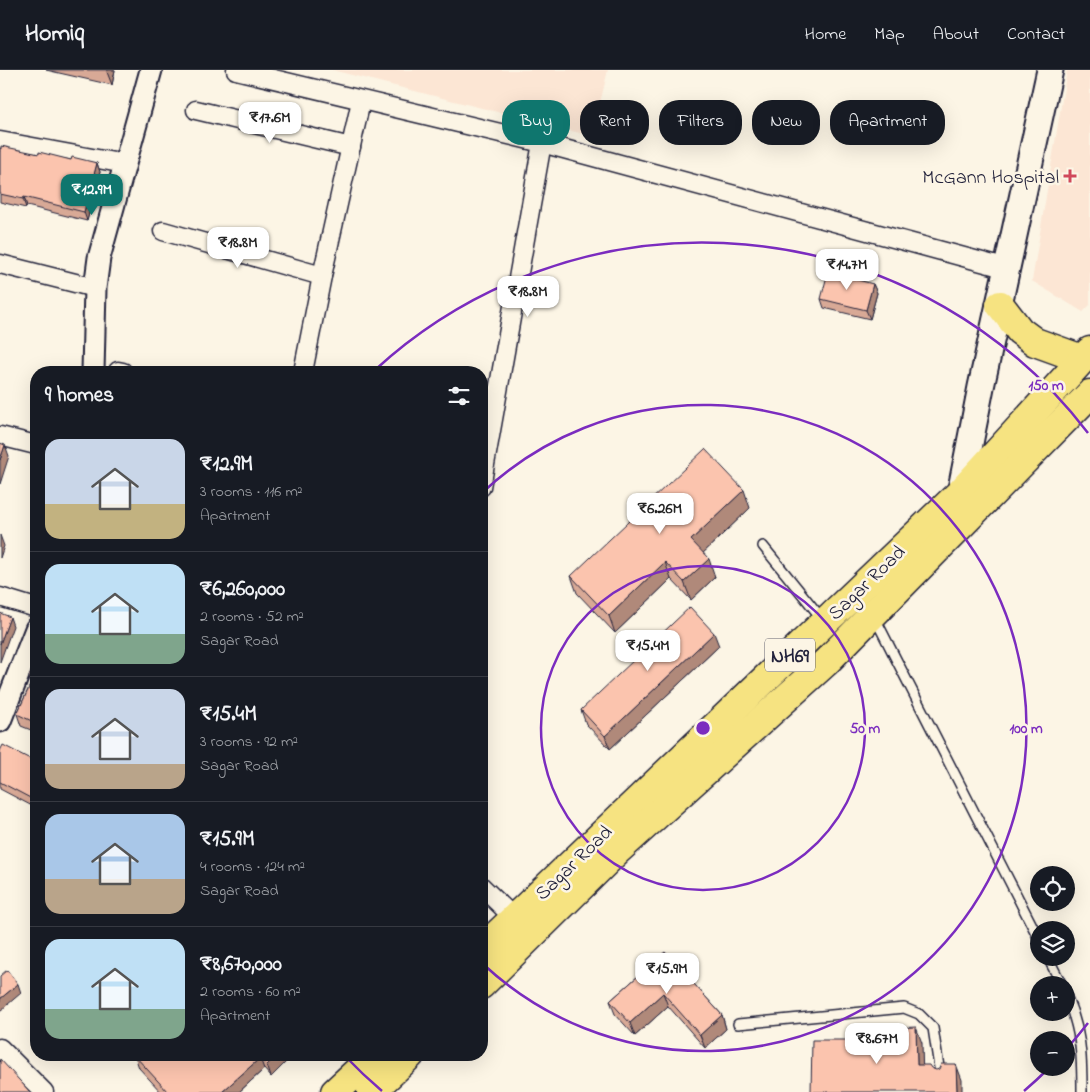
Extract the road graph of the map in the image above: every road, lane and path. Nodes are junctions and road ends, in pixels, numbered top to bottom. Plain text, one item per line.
1 (151, 70) edge
2 (236, 70) edge
3 (1050, 70) edge
4 (361, 101) junction
5 (196, 110) dead end
6 (502, 134) edge
7 (0, 141) edge
8 (542, 145) edge
9 (549, 145) edge
10 (351, 147) junction
11 (125, 164) junction
12 (163, 231) dead end
13 (0, 264) edge
14 (1008, 269) junction
15 (322, 276) junction
16 (95, 288) junction
17 (1000, 305) junction
18 (1086, 355) edge
19 (93, 366) edge
20 (304, 366) edge
21 (1090, 394) edge
22 (0, 436) edge
23 (30, 444) edge
24 (488, 449) edge
25 (960, 493) junction
26 (956, 532) junction
27 (763, 546) dead end
28 (0, 597) edge
29 (30, 606) edge
30 (873, 613) junction
31 (824, 622) junction
32 (30, 644) edge
33 (0, 721) edge
34 (488, 893) edge
35 (514, 918) junction
36 (1030, 921) edge
37 (488, 943) edge
38 (488, 978) edge
39 (1075, 1016) edge
40 (738, 1024) dead end
41 (0, 1048) edge
42 (397, 1061) edge
43 (375, 1071) edge
44 (941, 1080) edge
45 (44, 1092) edge
46 (336, 1092) edge
47 (1082, 1092) edge

1 - 11 street
2 - 4 street
3 - 14 main road
4 - 6 street
4 - 10 street
5 - 10 street
7 - 11 street
8 - 24 street
9 - 14 street
10 - 15 street
11 - 16 street
12 - 15 street
13 - 16 street
14 - 17 main road
15 - 20 street
16 - 19 street
17 - 18 highway
17 - 25 main road
18 - 25 highway, Sagar Road / NH69
21 - 26 highway, Sagar Road / NH69
22 - 23 street
25 - 26 main road
25 - 31 highway, Sagar Road / NH69
26 - 30 highway, Sagar Road / NH69
27 - 31 lane
28 - 29 street
30 - 36 lane
30 - 38 highway, Sagar Road / NH69
31 - 35 highway, Sagar Road / NH69
32 - 33 street
34 - 35 street
35 - 37 highway, Sagar Road / NH69
39 - 47 lane
40 - 44 lane
41 - 45 street
42 - 43 highway
43 - 46 highway

